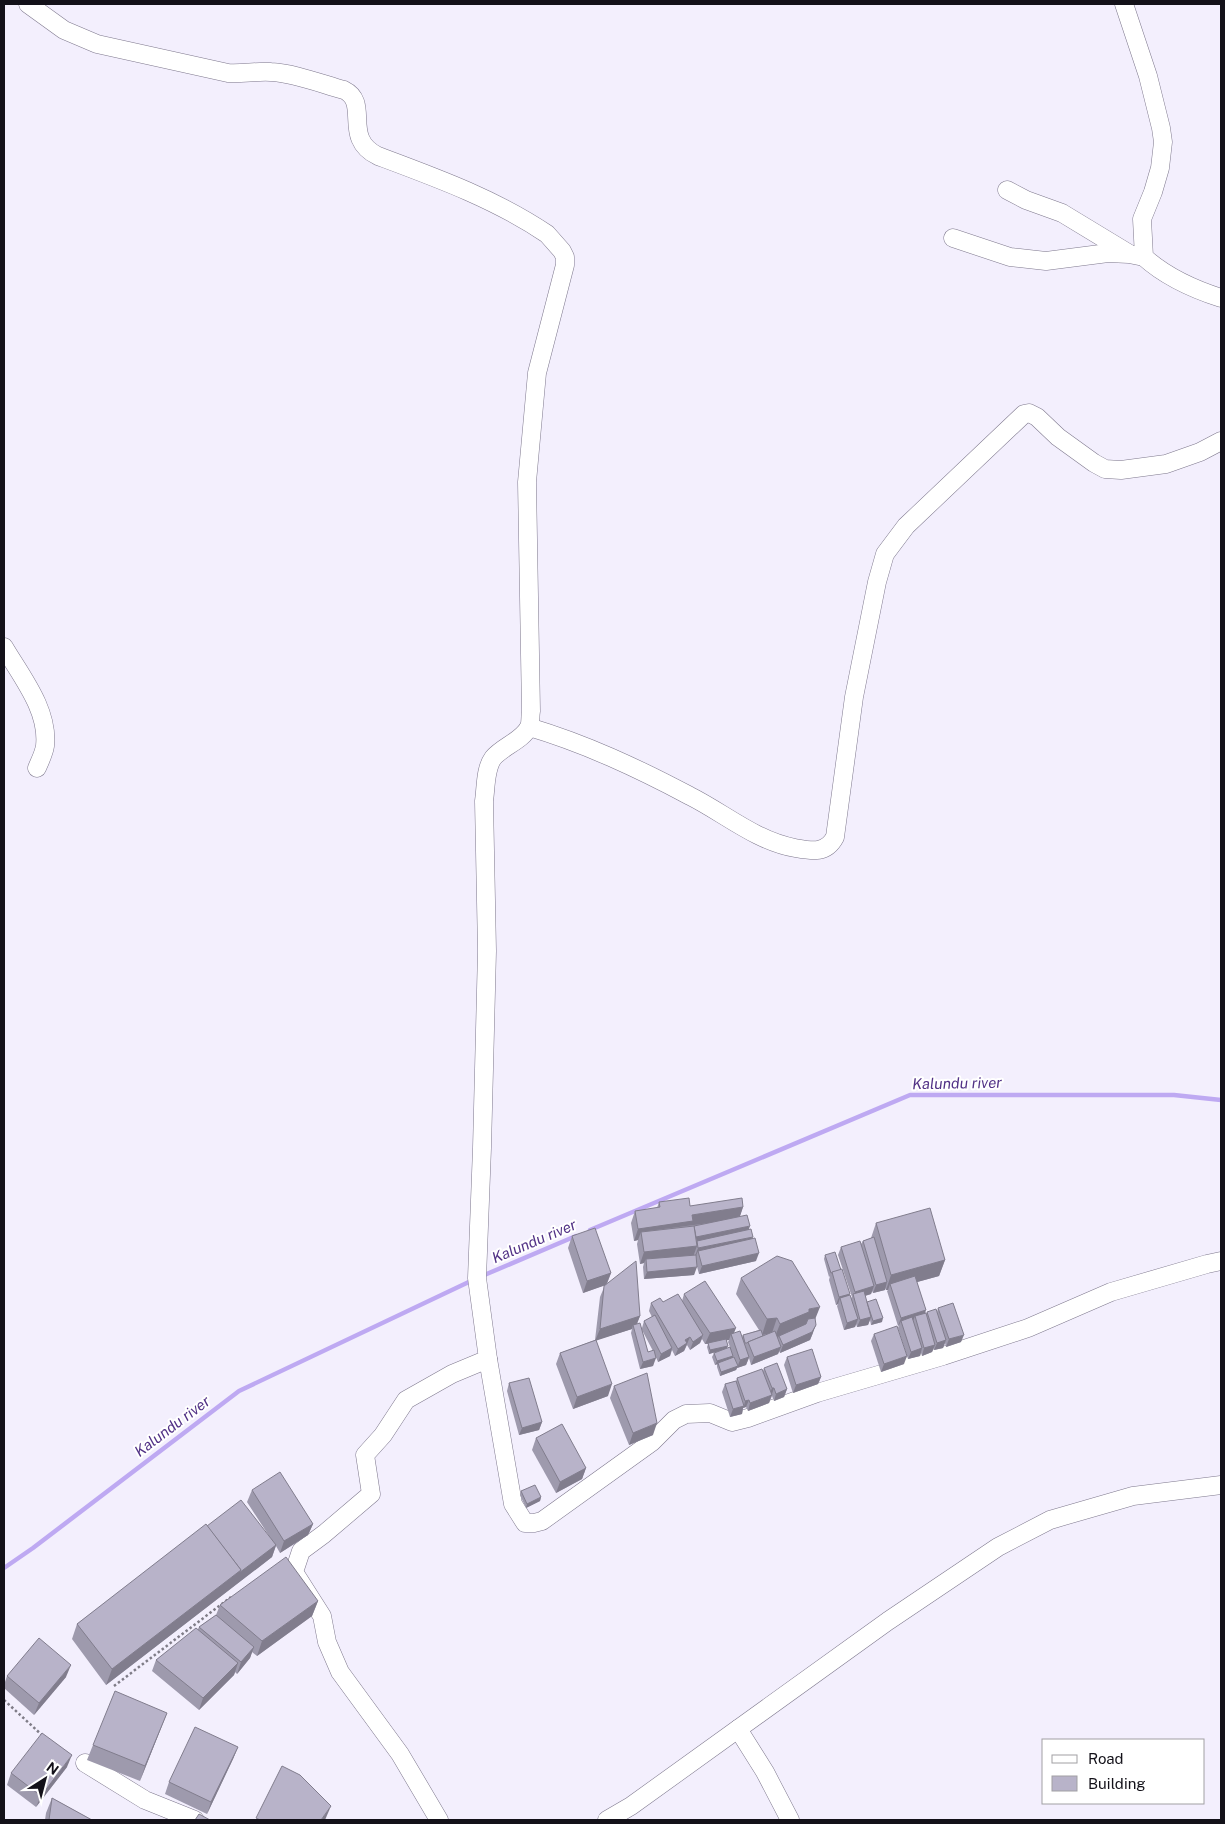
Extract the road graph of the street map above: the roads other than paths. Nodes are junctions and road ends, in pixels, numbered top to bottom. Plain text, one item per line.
1 (28, 4) edge
2 (1124, 4) edge
3 (1007, 190) dead end
4 (953, 238) dead end
5 (1136, 255) junction
6 (1221, 298) edge
7 (1221, 441) edge
8 (4, 646) edge
9 (529, 727) junction
10 (37, 768) dead end
11 (1221, 1261) edge
12 (488, 1359) junction
13 (1221, 1484) edge
14 (738, 1729) junction
15 (85, 1763) dead end
16 (195, 1820) edge
17 (439, 1820) edge
18 (607, 1820) edge
19 (790, 1820) edge

1 - 9 street
2 - 5 street
3 - 5 street
4 - 5 street
5 - 6 street
7 - 9 street
8 - 10 street
9 - 12 street
11 - 12 street
12 - 17 street
13 - 14 street
14 - 18 street
14 - 19 street
15 - 16 street

